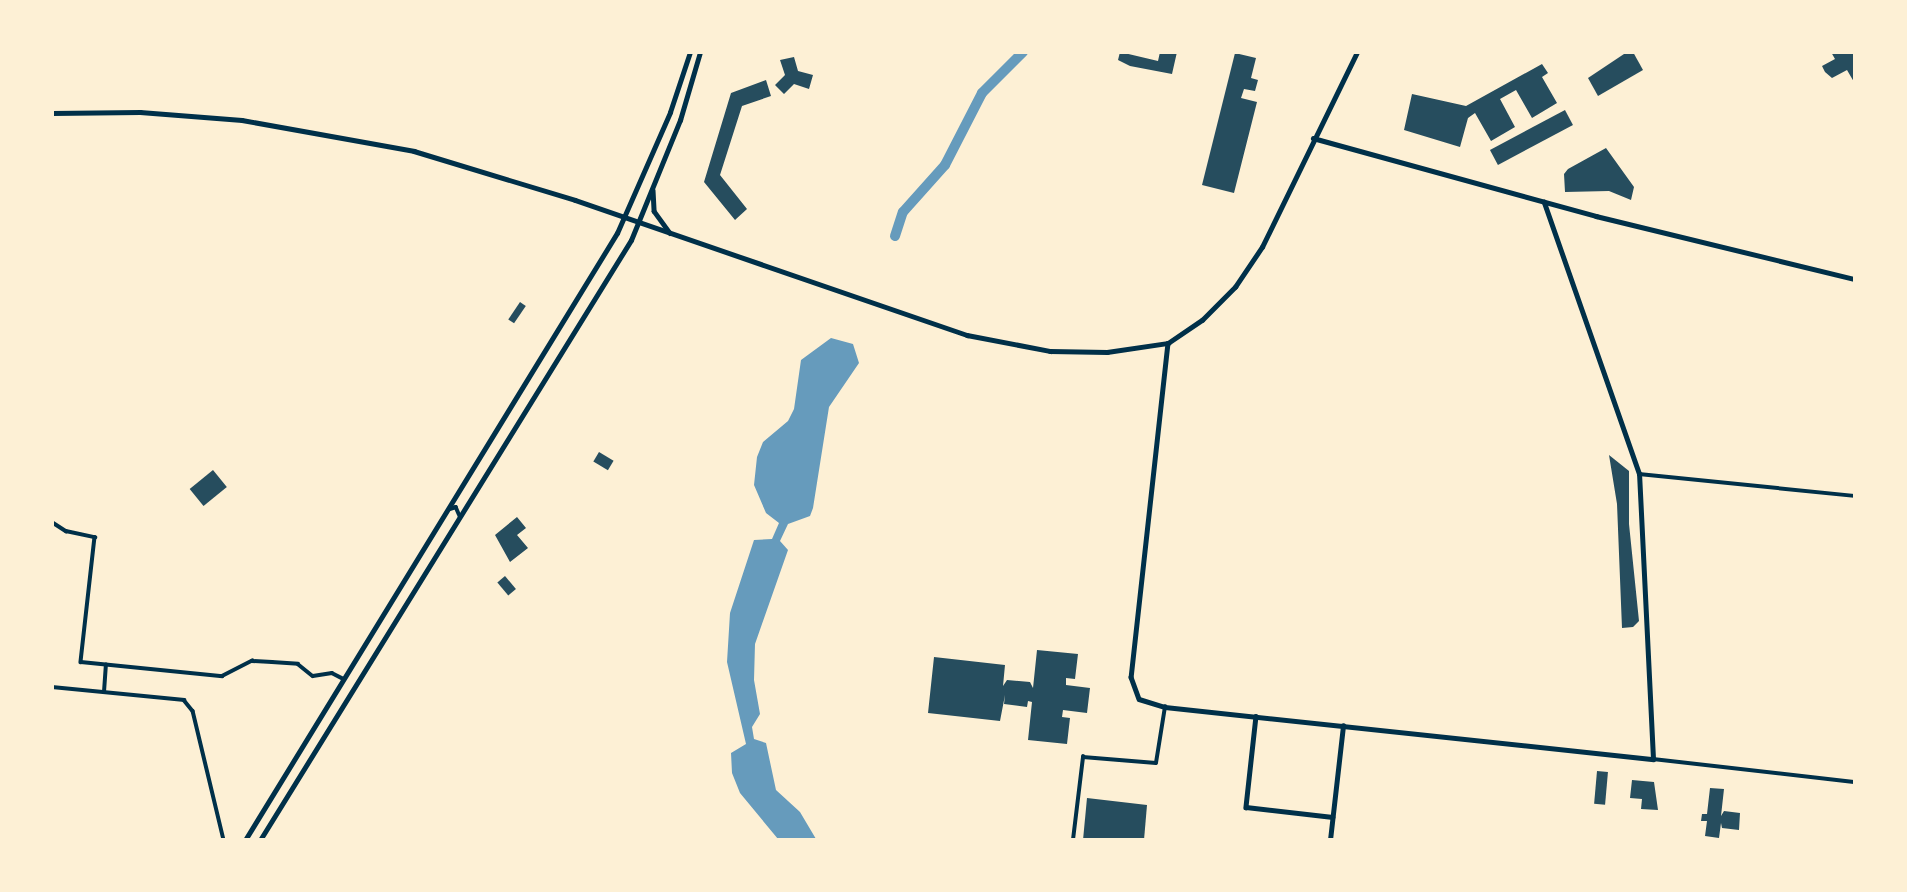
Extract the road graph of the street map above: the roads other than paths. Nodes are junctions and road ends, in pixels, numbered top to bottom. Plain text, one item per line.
1 (690, 52) edge
2 (700, 52) edge
3 (1357, 52) edge
4 (52, 113) edge
5 (1313, 138) junction
6 (653, 190) junction
7 (1544, 202) junction
8 (625, 218) junction
9 (640, 222) junction
10 (671, 233) junction
11 (1854, 279) edge
12 (1168, 343) junction
13 (1639, 474) junction
14 (1854, 496) edge
15 (448, 511) junction
16 (460, 518) junction
17 (52, 522) edge
18 (366, 645) junction
19 (377, 652) junction
20 (106, 664) junction
21 (344, 679) junction
22 (52, 687) edge
23 (104, 692) junction
24 (1165, 707) junction
25 (1256, 716) junction
26 (1343, 726) junction
27 (1653, 759) junction
28 (1854, 782) edge
29 (1332, 817) junction
30 (224, 839) edge
31 (245, 839) edge
32 (260, 839) edge
33 (1073, 839) edge
34 (1330, 839) edge

1 - 8 main road
2 - 6 main road
3 - 5 street
4 - 8 street
5 - 7 street
5 - 12 street
6 - 9 main road
6 - 10 street
7 - 11 street
7 - 13 street
8 - 9 street
8 - 15 main road
9 - 10 street
9 - 16 main road
10 - 12 street
12 - 24 street
13 - 14 street
13 - 27 street
15 - 16 street
15 - 18 main road
16 - 19 main road
17 - 20 street
18 - 19 street
18 - 21 main road
19 - 32 main road
20 - 21 street
20 - 23 street
21 - 31 main road
22 - 23 street
23 - 30 street
24 - 25 street
24 - 33 street
25 - 26 street
25 - 29 street
26 - 27 street
26 - 29 street
27 - 28 street
29 - 34 street

